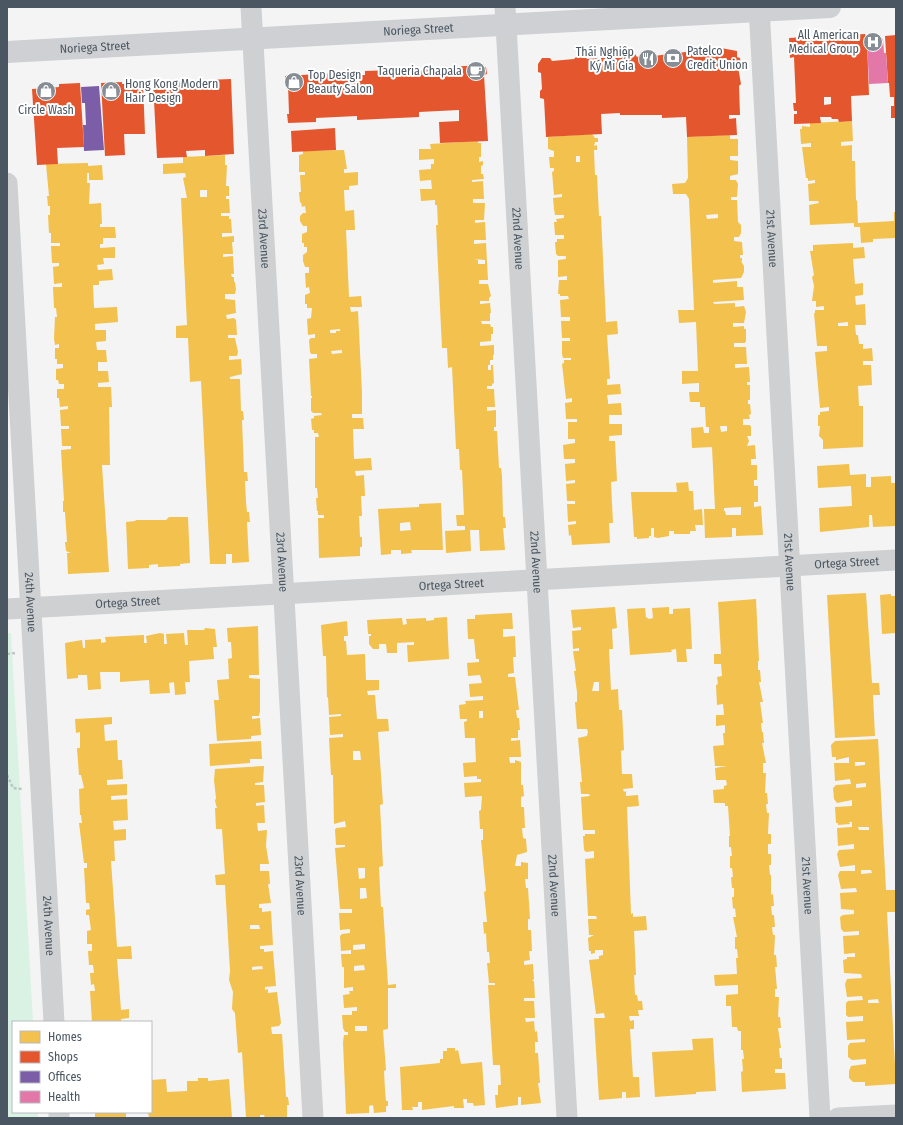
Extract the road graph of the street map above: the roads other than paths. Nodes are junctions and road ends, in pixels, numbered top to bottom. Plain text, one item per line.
1 (251, 7) edge
2 (830, 7) edge
3 (759, 9) edge
4 (506, 16) edge
5 (253, 39) junction
6 (7, 52) edge
7 (7, 183) edge
8 (896, 560) edge
9 (790, 565) junction
10 (537, 580) junction
11 (284, 594) junction
12 (31, 608) junction
13 (7, 609) edge
14 (54, 1021) edge
15 (896, 1115) edge
16 (313, 1118) edge
17 (567, 1118) edge
18 (820, 1118) edge
19 (838, 1118) edge

1 - 5 street, 23rd Avenue
2 - 3 street, Noriega Street
3 - 4 street, Noriega Street
3 - 9 street, 21st Avenue
4 - 5 street, Noriega Street
4 - 10 street, 22nd Avenue
5 - 6 street, Noriega Street
5 - 11 street, 23rd Avenue
7 - 12 street, 24th Avenue
8 - 9 street, Ortega Street
9 - 10 street, Ortega Street
9 - 18 street, 21st Avenue
10 - 11 street, Ortega Street
10 - 17 street, 22nd Avenue
11 - 12 street, Ortega Street
11 - 16 street, 23rd Avenue
12 - 13 street, Ortega Street
12 - 14 street, 24th Avenue
15 - 19 street

